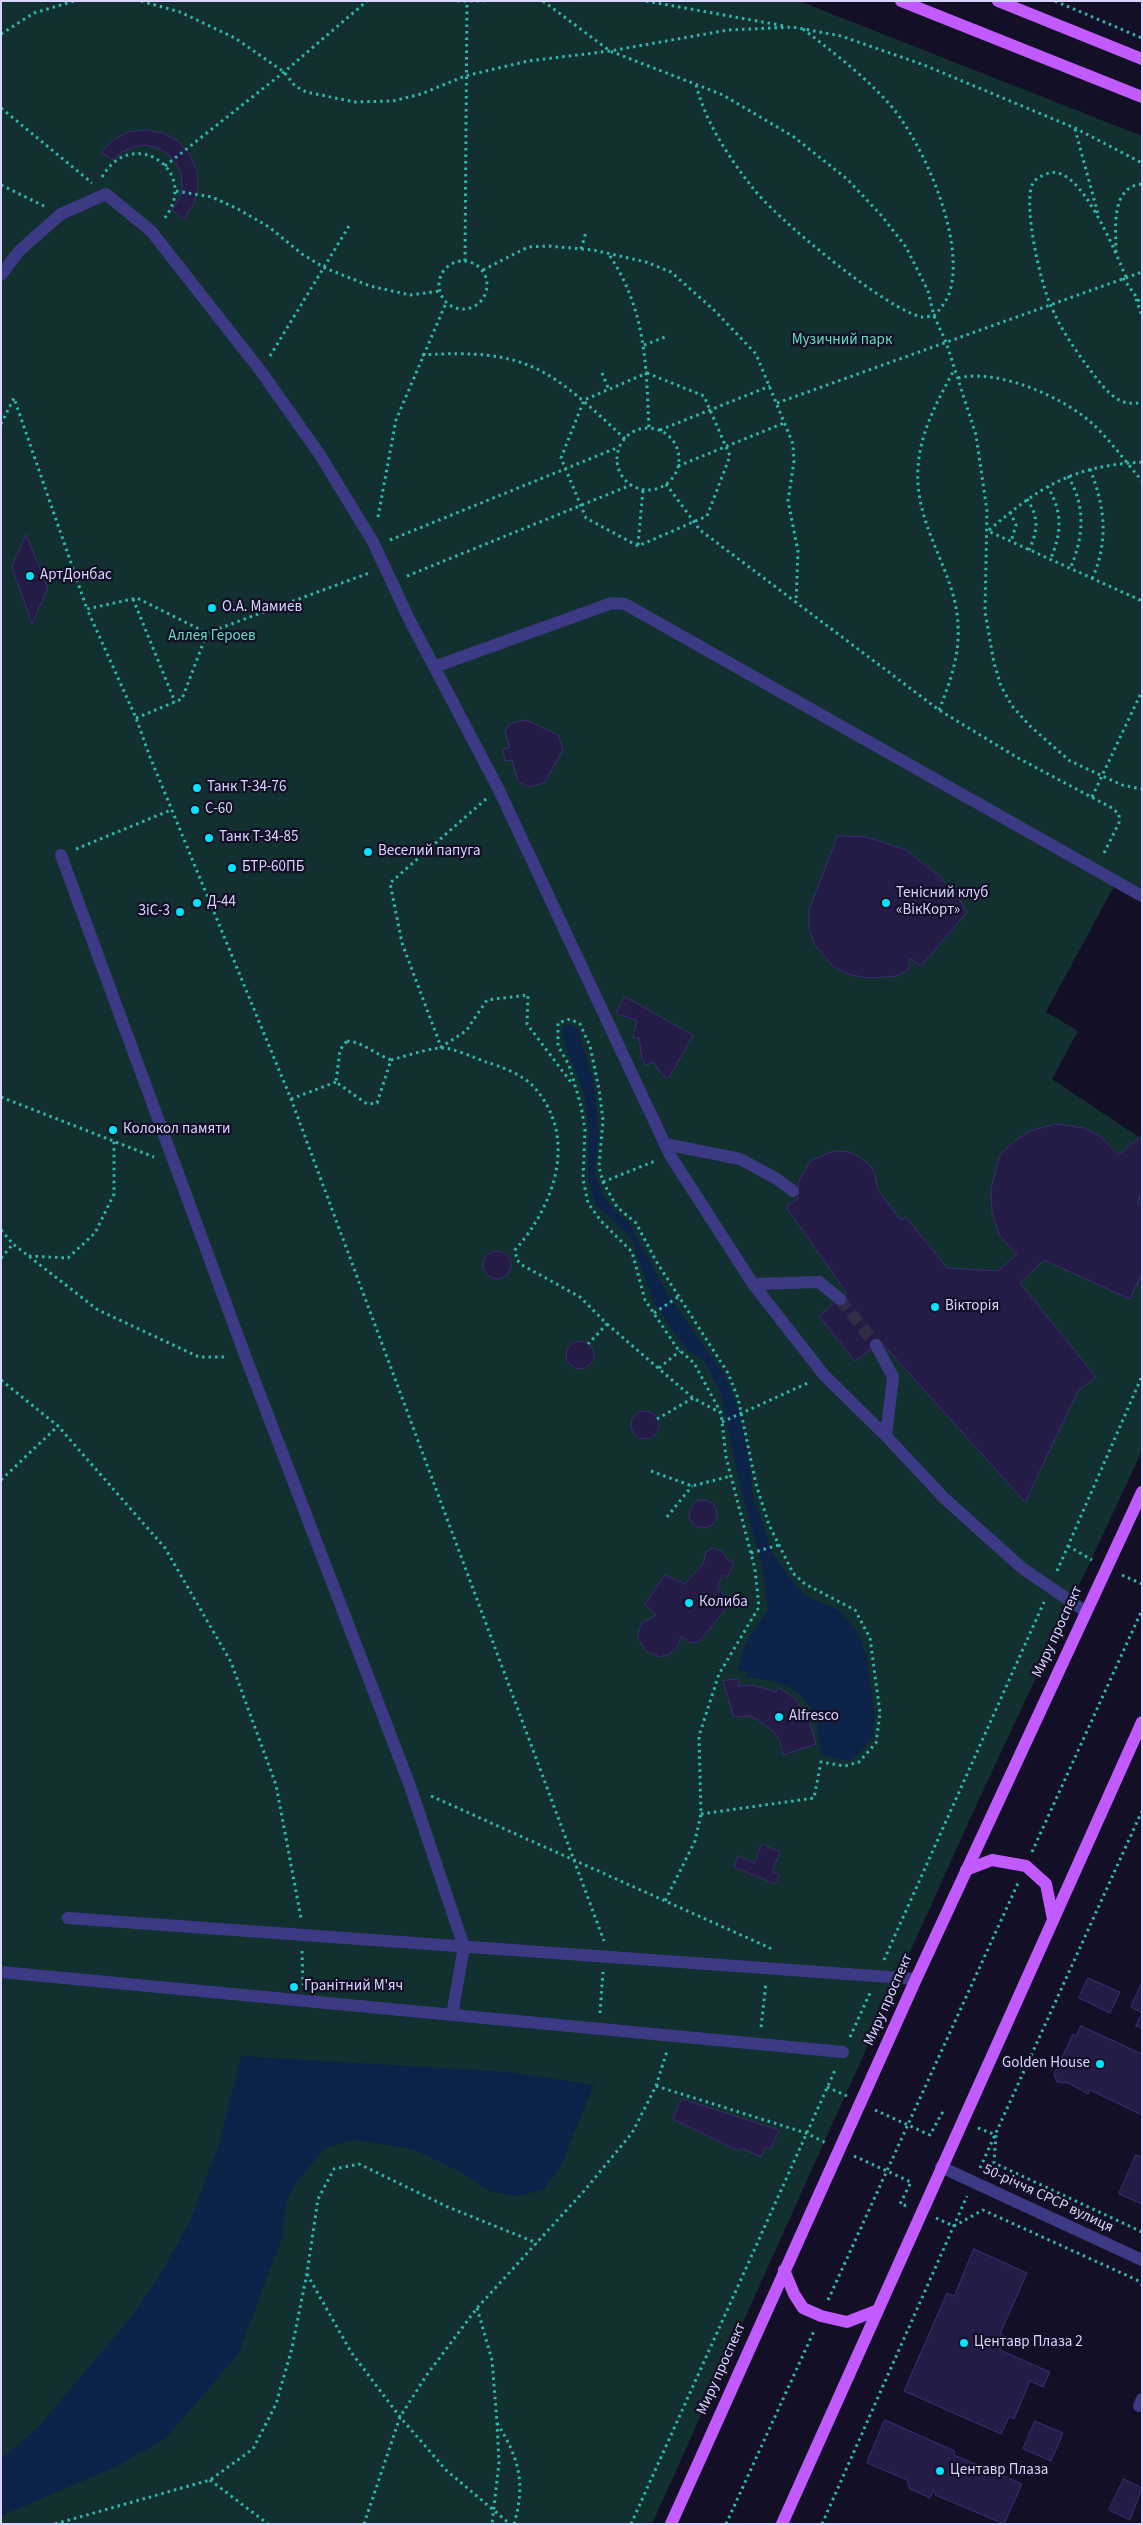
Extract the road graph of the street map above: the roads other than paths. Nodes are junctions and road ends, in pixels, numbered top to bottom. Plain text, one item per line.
1 (901, 1) edge
2 (998, 1) edge
3 (1142, 58) edge
4 (1142, 97) edge
5 (1, 275) edge
6 (434, 667) junction
7 (61, 855) road end
8 (1142, 896) edge
9 (667, 1150) junction
10 (793, 1191) dead end
11 (753, 1284) junction
12 (840, 1299) tunnel mouth
13 (876, 1345) tunnel mouth
14 (886, 1436) junction
15 (1142, 1492) edge
16 (1085, 1611) junction
17 (1142, 1722) edge
18 (966, 1870) junction
19 (68, 1918) dead end
20 (1053, 1919) junction
21 (464, 1946) junction
22 (1, 1972) edge
23 (916, 1979) junction
24 (452, 2015) junction
25 (843, 2052) road end
26 (941, 2167) junction
27 (1142, 2260) edge
28 (784, 2270) junction
29 (878, 2310) junction
30 (671, 2524) edge
31 (782, 2524) edge

1 - 4 main road
2 - 3 main road
5 - 6 street
6 - 8 street
6 - 9 street
7 - 21 street
9 - 10 street
9 - 11 street
11 - 12 street
11 - 14 street
13 - 14 street
14 - 16 street
15 - 16 main road, Миру проспект
16 - 18 main road, Миру проспект
17 - 20 main road
18 - 20 main road
18 - 23 main road, Миру проспект
19 - 21 street
20 - 26 main road
21 - 23 street
21 - 24 street
22 - 24 street
23 - 28 main road, Миру проспект
24 - 25 street
26 - 27 street, 50-річчя СРСР вулиця
26 - 29 main road
28 - 29 main road
28 - 30 main road, Миру проспект
29 - 31 main road

